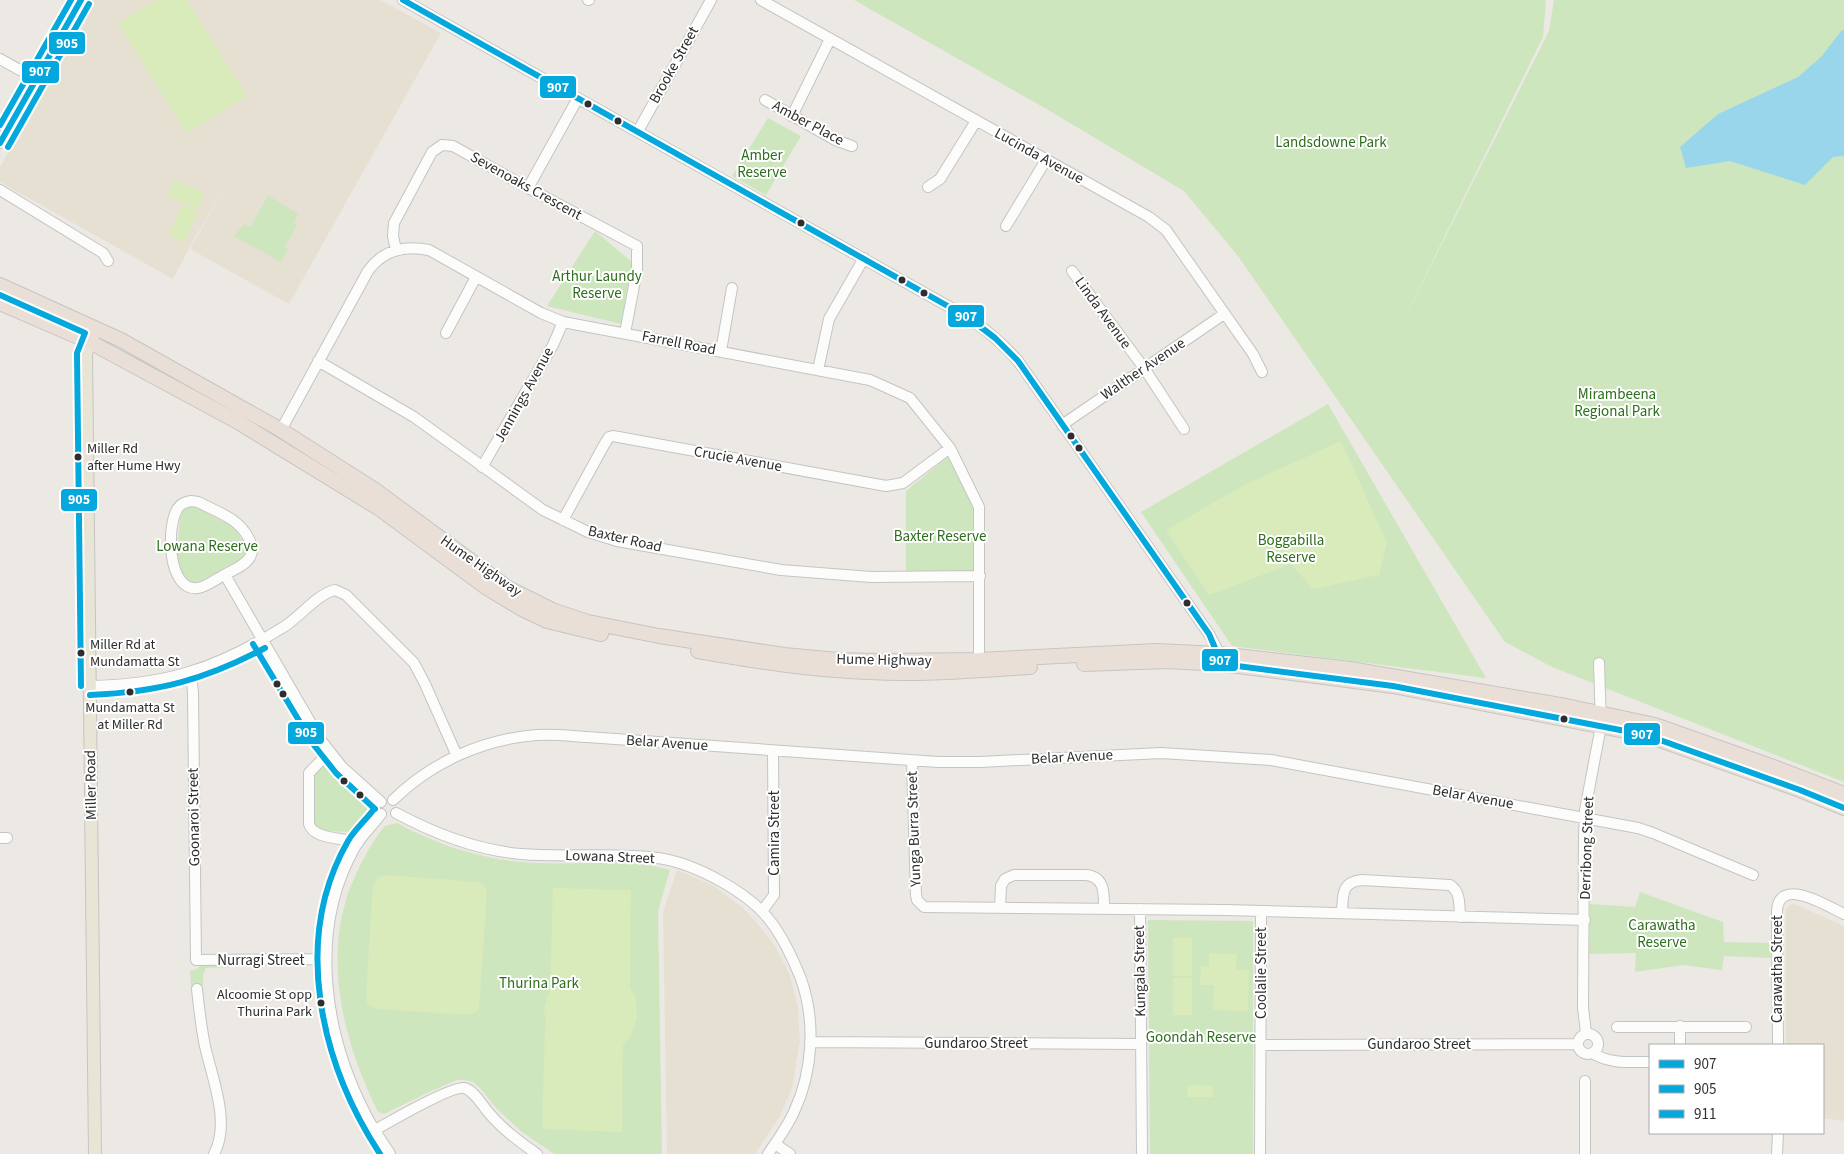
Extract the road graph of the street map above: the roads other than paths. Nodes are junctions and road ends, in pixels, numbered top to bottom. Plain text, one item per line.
1 (81, 0) edge
2 (403, 0) edge
3 (710, 0) edge
4 (761, 0) edge
5 (830, 40) junction
6 (0, 59) edge
7 (36, 79) junction
8 (578, 98) junction
9 (765, 100) dead end
10 (792, 116) junction
11 (976, 121) junction
12 (638, 131) junction
13 (0, 143) edge
14 (852, 146) dead end
15 (1046, 160) junction
16 (928, 187) dead end
17 (528, 188) junction
18 (0, 190) edge
19 (1006, 226) dead end
20 (396, 250) junction
21 (864, 258) junction
22 (108, 261) dead end
23 (1072, 271) dead end
24 (476, 277) junction
25 (0, 285) edge
26 (732, 288) dead end
27 (0, 303) edge
28 (1224, 314) junction
29 (563, 322) junction
30 (96, 328) junction
31 (446, 333) dead end
32 (625, 333) junction
33 (90, 342) junction
34 (721, 351) junction
35 (318, 361) junction
36 (1144, 368) junction
37 (818, 370) junction
38 (1262, 372) dead end
39 (1062, 425) junction
40 (1184, 429) dead end
41 (281, 430) junction
42 (950, 448) junction
43 (482, 467) junction
44 (563, 520) junction
45 (225, 575) junction
46 (980, 576) junction
47 (261, 640) junction
48 (1220, 659) junction
49 (979, 660) junction
50 (1599, 663) dead end
51 (191, 673) junction
52 (90, 686) junction
53 (1601, 720) junction
54 (773, 751) junction
55 (330, 752) junction
56 (457, 756) junction
57 (912, 760) junction
58 (1844, 794) edge
59 (393, 800) junction
60 (381, 802) junction
61 (1844, 808) edge
62 (396, 813) junction
63 (381, 814) junction
64 (1585, 818) junction
65 (358, 843) junction
66 (1753, 875) dead end
67 (1000, 908) junction
68 (1104, 909) junction
69 (1140, 909) junction
70 (762, 911) junction
71 (1261, 912) junction
72 (1342, 913) junction
73 (1844, 914) edge
74 (1460, 917) junction
75 (1585, 920) junction
76 (196, 960) joint
77 (326, 960) junction
78 (197, 989) dead end
79 (1680, 1026) junction
80 (1617, 1027) dead end
81 (1746, 1027) dead end
82 (1586, 1033) junction
83 (810, 1042) junction
84 (1141, 1044) junction
85 (1577, 1044) junction
86 (1680, 1044) edge
87 (1778, 1044) edge
88 (1261, 1045) junction
89 (1592, 1053) junction
90 (1649, 1062) edge
91 (1585, 1081) dead end
92 (375, 1130) junction
93 (1778, 1134) edge
94 (775, 1144) junction
95 (95, 1154) edge
96 (214, 1154) edge
97 (390, 1154) edge
98 (537, 1154) edge
99 (768, 1154) edge
100 (790, 1154) edge
101 (1142, 1154) edge
102 (1260, 1154) edge
103 (1585, 1154) edge
104 (1777, 1154) edge

1 - 7 street
2 - 8 street
3 - 12 street, Brooke Street
4 - 5 street, Lucinda Avenue
5 - 10 street
5 - 11 street, Lucinda Avenue
6 - 7 street
7 - 13 street
8 - 12 street
8 - 17 street
9 - 10 street, Amber Place
10 - 14 street, Amber Place
11 - 15 street, Lucinda Avenue
11 - 16 street
12 - 21 street
15 - 19 street
15 - 28 street, Lucinda Avenue
17 - 20 street, Sevenoaks Crescent
17 - 32 street, Sevenoaks Crescent
18 - 22 street
20 - 24 street, Farrell Road
20 - 35 street, Farrell Road
21 - 37 street
21 - 39 street
23 - 36 street, Linda Avenue
24 - 29 street, Farrell Road
24 - 31 street
25 - 30 highway, Hume Highway
26 - 34 street
27 - 33 highway, Hume Highway
28 - 36 street, Walther Avenue
28 - 38 street, Lucinda Avenue
29 - 32 street, Farrell Road
29 - 43 street, Jennings Avenue
30 - 33 main road, Miller Road
30 - 41 highway, Hume Highway
32 - 34 street, Farrell Road
33 - 48 highway, Hume Highway
33 - 52 main road, Miller Road
34 - 37 street, Farrell Road
35 - 41 street, Farrell Road
35 - 43 street, Baxter Road
36 - 39 street, Walther Avenue
36 - 40 street, Linda Avenue
37 - 42 street, Farrell Road
39 - 48 street
41 - 49 highway, Hume Highway
42 - 44 street, Crucie Avenue
42 - 46 street, Farrell Road
43 - 44 street, Baxter Road
44 - 46 street, Baxter Road
45 - 45 street
45 - 47 street
46 - 49 street, Farrell Road
47 - 51 street
47 - 55 street
47 - 56 street
48 - 49 highway, Hume Highway
48 - 53 highway, Hume Highway
50 - 53 street, Derribong Street
51 - 52 street
51 - 76 street, Goonaroi Street
52 - 95 main road, Miller Road
53 - 58 highway, Hume Highway
53 - 61 highway, Hume Highway
53 - 64 street, Derribong Street
54 - 56 street, Belar Avenue
54 - 57 street, Belar Avenue
54 - 70 street, Camira Street
55 - 60 street
55 - 65 street
56 - 59 street, Belar Avenue
57 - 64 street, Belar Avenue
57 - 67 street, Yunga Burra Street
59 - 60 street
59 - 62 street
60 - 63 street
62 - 63 street
62 - 70 street, Lowana Street
63 - 65 street
64 - 66 street, Belar Avenue
64 - 75 street, Derribong Street
65 - 77 street
67 - 68 street, Yunga Burra Street
67 - 68 street
68 - 69 street, Yunga Burra Street
69 - 71 street, Yunga Burra Street
69 - 84 street, Kungala Street
70 - 83 street, Lowana Street
71 - 72 street, Yunga Burra Street
71 - 88 street, Coolalie Street
72 - 74 street, Yunga Burra Street
72 - 74 street
73 - 87 street, Carawatha Street
74 - 75 street, Yunga Burra Street
75 - 82 street, Derribong Street
76 - 77 street, Nurragi Street
77 - 92 street
78 - 96 street
79 - 80 street
79 - 81 street
79 - 86 street
82 - 85 street
82 - 89 street
83 - 84 street, Gundaroo Street
83 - 94 street, Lowana Street
84 - 101 street, Kungala Street
85 - 88 street, Gundaroo Street
85 - 89 street
88 - 102 street, Coolalie Street
89 - 90 street
91 - 103 street
92 - 97 street
92 - 98 street
93 - 104 street
94 - 99 street, Lowana Street
94 - 100 street

